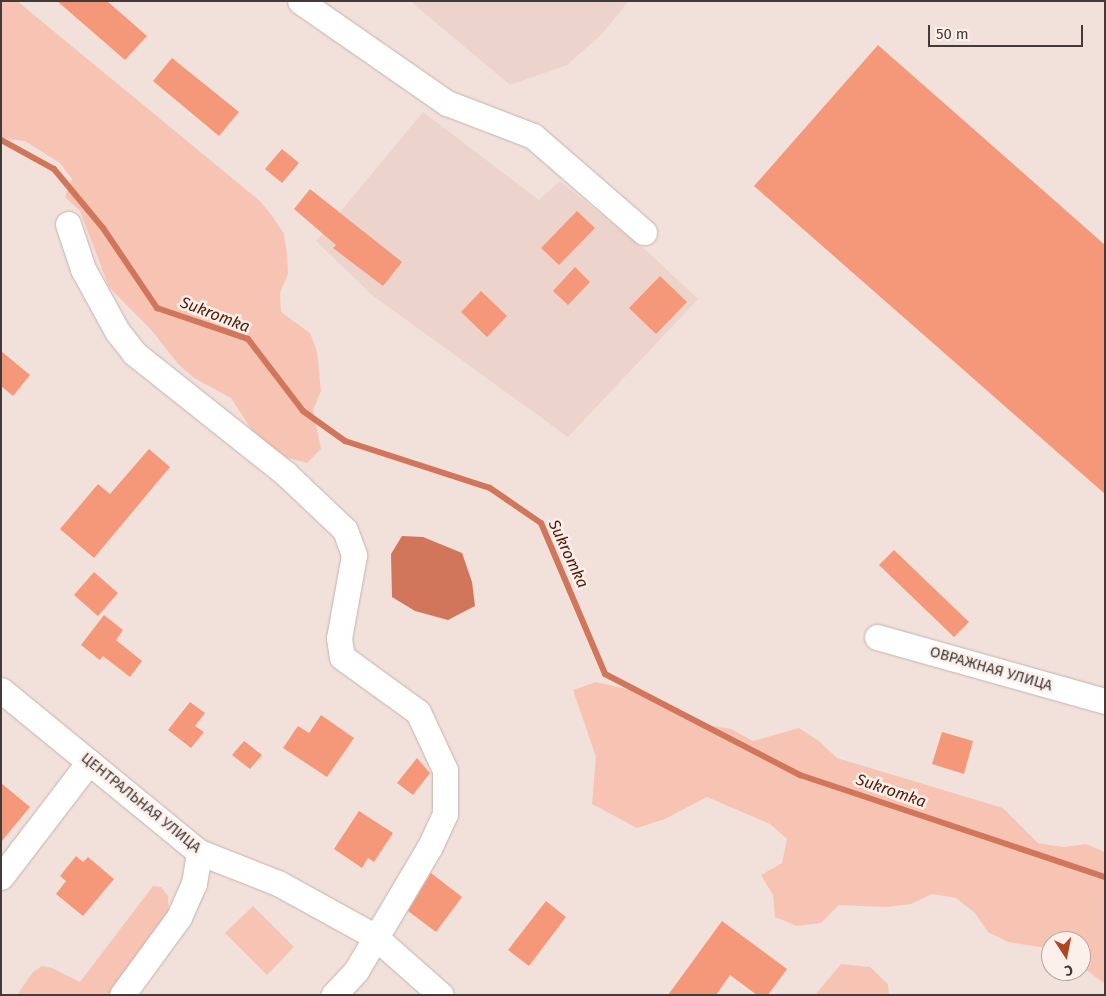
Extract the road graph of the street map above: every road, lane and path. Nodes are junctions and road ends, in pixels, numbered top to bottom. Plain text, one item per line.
1 (300, 1) edge
2 (68, 224) dead end
3 (644, 232) dead end
4 (877, 637) dead end
5 (1, 690) edge
6 (1105, 701) edge
7 (89, 762) junction
8 (199, 852) junction
9 (1, 877) edge
10 (374, 936) junction
11 (122, 995) edge
12 (334, 995) edge
13 (441, 995) edge

1 - 3 street
2 - 10 street
4 - 6 street, ОВРАЖНАЯ УЛИЦА
5 - 7 street, ЦЕНТРАЛЬНАЯ УЛИЦА
7 - 8 street, ЦЕНТРАЛЬНАЯ УЛИЦА
7 - 9 street
8 - 10 street, ЦЕНТРАЛЬНАЯ УЛИЦА
8 - 11 street
10 - 12 street
10 - 13 street, ЦЕНТРАЛЬНАЯ УЛИЦА

